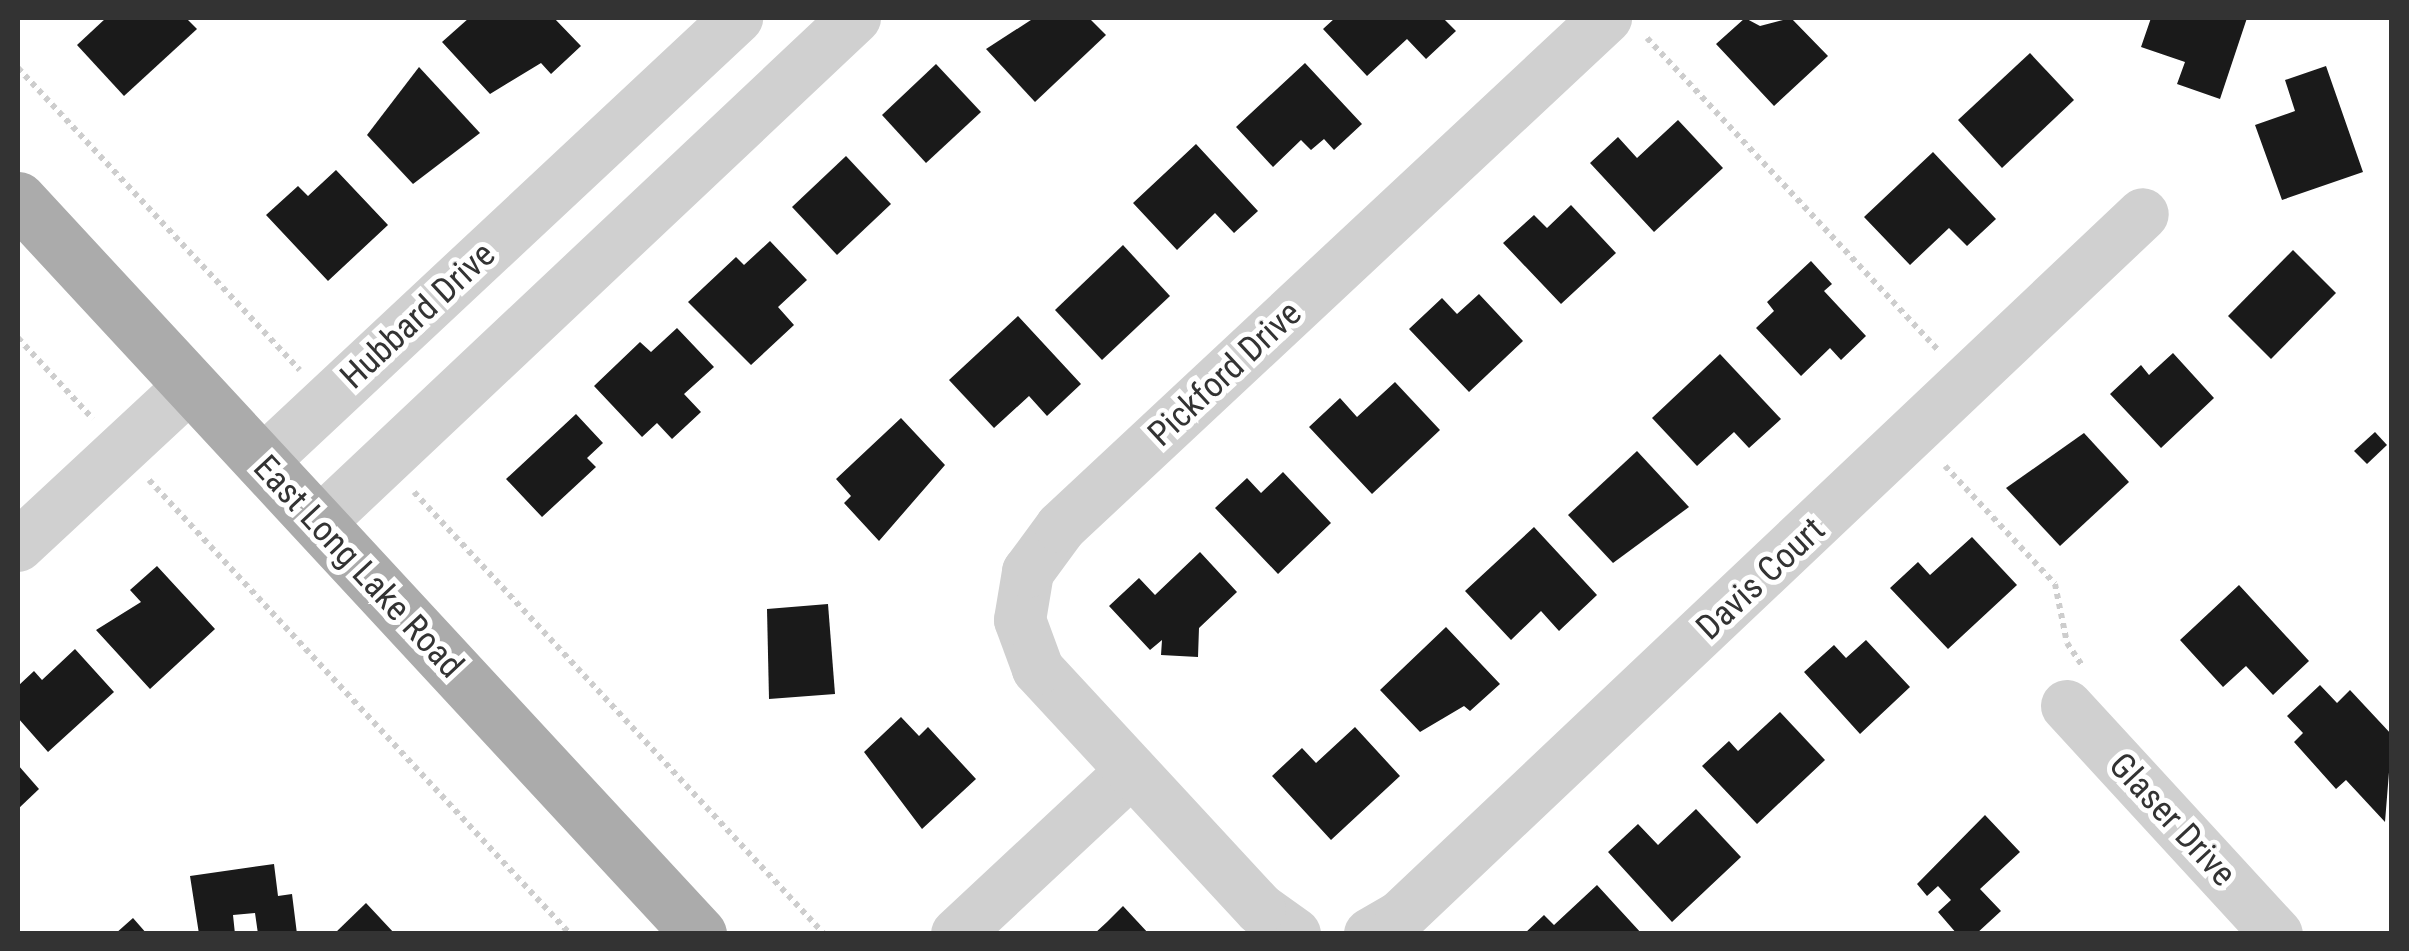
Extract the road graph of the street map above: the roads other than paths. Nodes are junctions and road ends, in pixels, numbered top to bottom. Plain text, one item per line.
1 (737, 18) edge
2 (855, 18) edge
3 (1626, 28) edge
4 (575, 170) junction
5 (18, 199) edge
6 (2143, 214) dead end
7 (630, 229) junction
8 (190, 386) junction
9 (261, 463) junction
10 (318, 524) junction
11 (18, 546) edge
12 (2067, 708) road end
13 (1132, 771) junction
14 (699, 934) edge
15 (957, 934) edge
16 (1295, 934) edge
17 (1370, 934) edge
18 (2277, 934) edge

1 - 4 street, Hubbard Drive
2 - 7 street
3 - 13 street, Pickford Drive
4 - 7 street
4 - 9 street, Hubbard Drive
5 - 8 main road, East Long Lake Road
6 - 17 street, Davis Court
7 - 10 street
8 - 9 main road, East Long Lake Road
8 - 11 street
9 - 10 main road, East Long Lake Road
10 - 14 main road, East Long Lake Road
12 - 18 street, Glaser Drive
13 - 15 street
13 - 16 street

